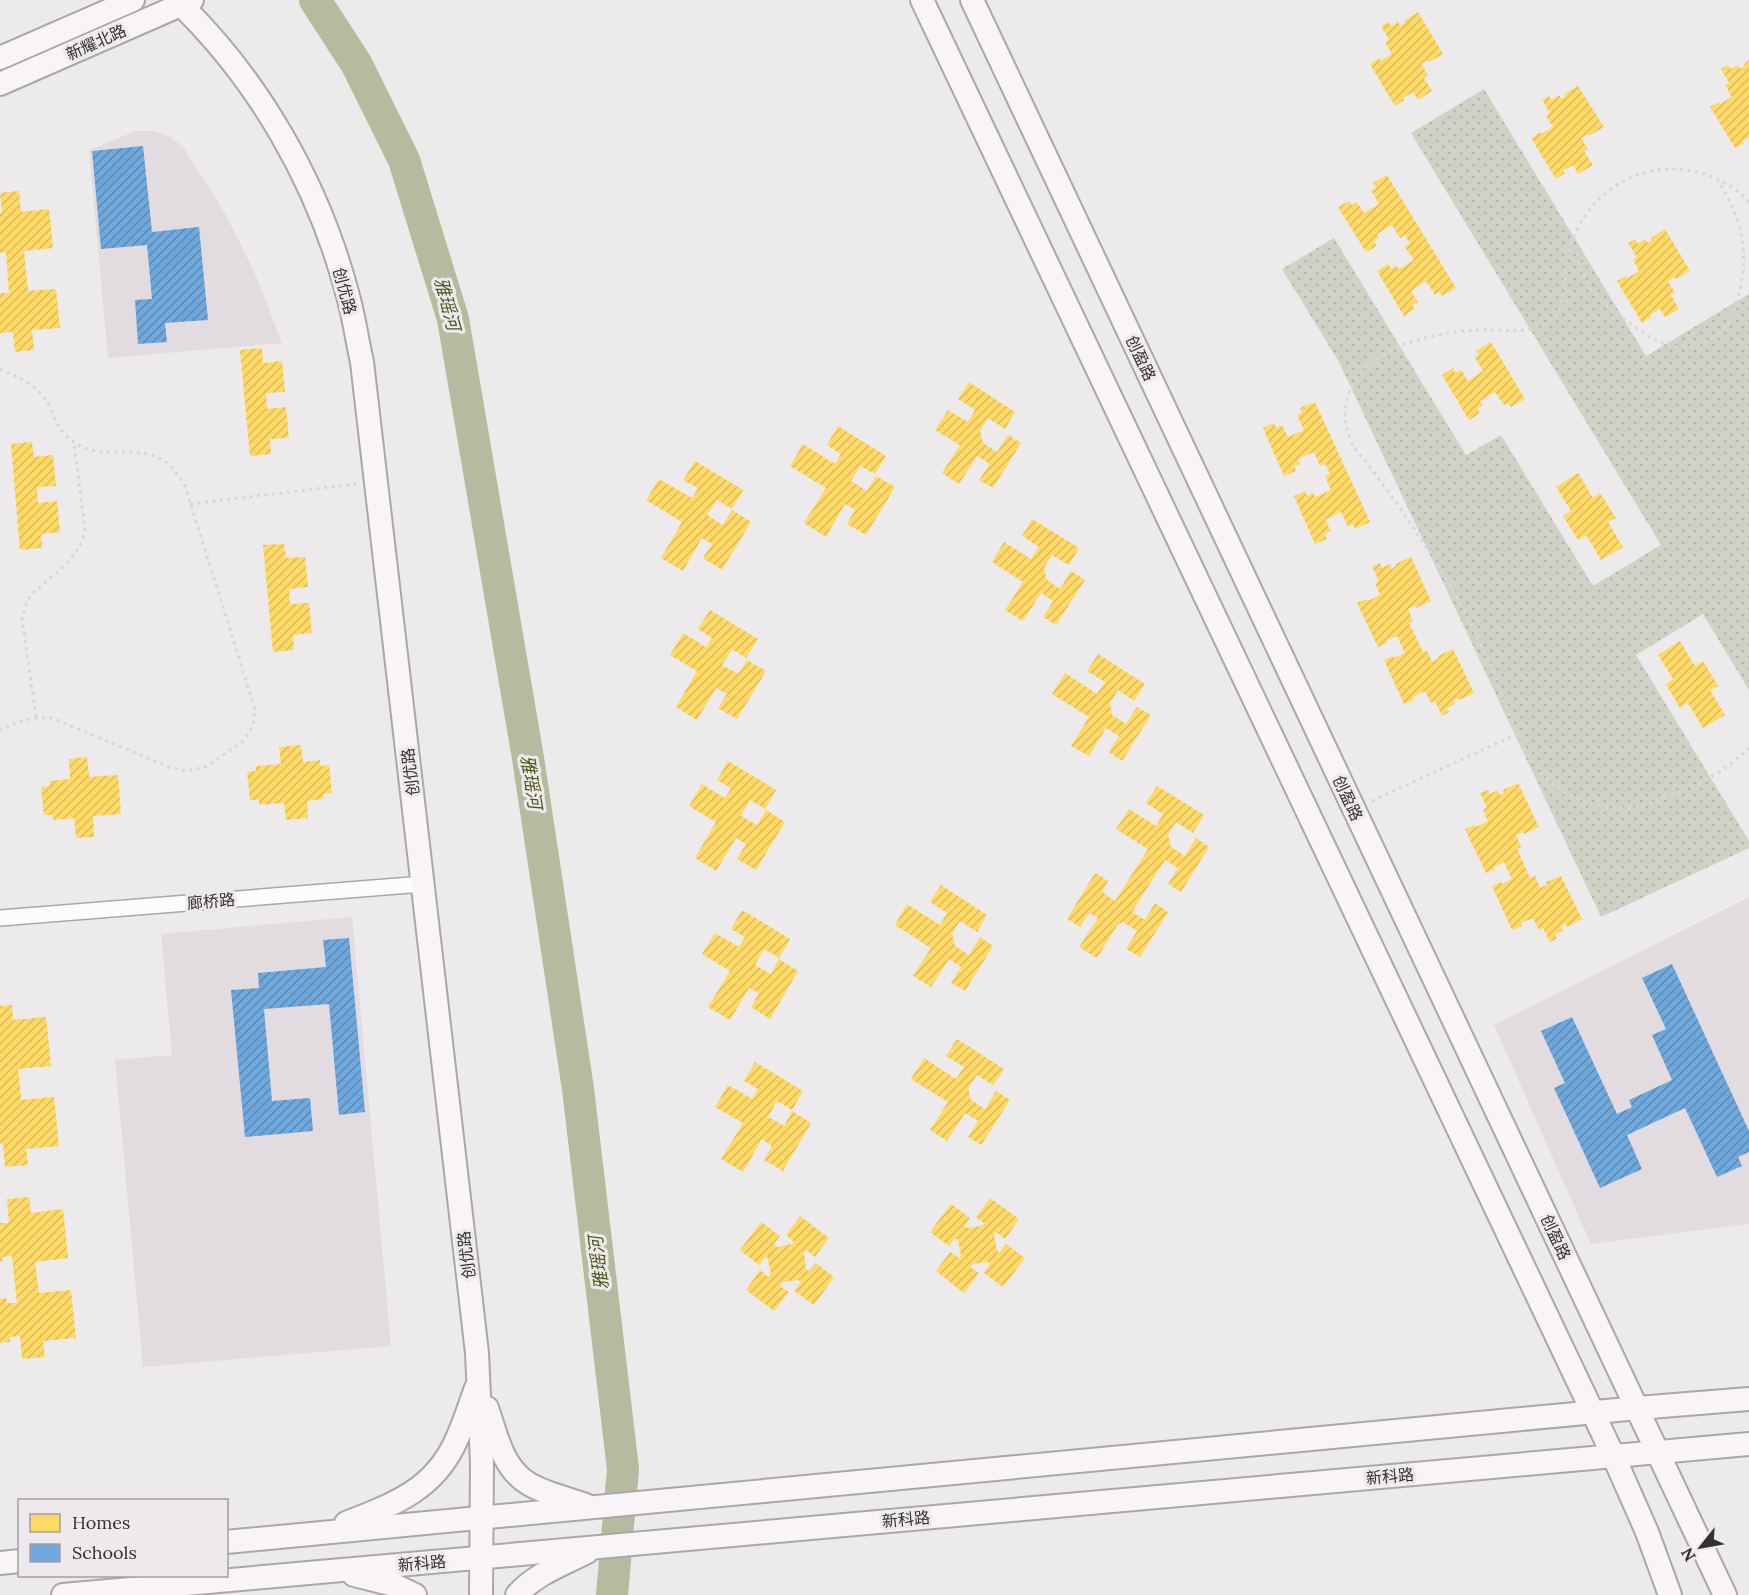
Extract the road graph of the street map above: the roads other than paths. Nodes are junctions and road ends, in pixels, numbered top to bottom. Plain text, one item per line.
1 (133, 0) edge
2 (922, 0) edge
3 (972, 0) edge
4 (183, 2) edge
5 (0, 58) edge
6 (0, 84) edge
7 (423, 884) junction
8 (0, 918) edge
9 (478, 1381) junction
10 (1749, 1399) edge
11 (1638, 1408) junction
12 (1593, 1413) junction
13 (1749, 1444) edge
14 (1659, 1451) junction
15 (1613, 1455) junction
16 (593, 1507) junction
17 (483, 1517) junction
18 (324, 1533) junction
19 (228, 1542) edge
20 (598, 1547) junction
21 (482, 1557) junction
22 (18, 1561) edge
23 (0, 1563) edge
24 (338, 1570) junction
25 (63, 1595) edge
26 (415, 1595) edge
27 (481, 1595) edge
28 (517, 1595) edge
29 (1670, 1595) edge
30 (1725, 1595) edge

1 - 5 street, 新耀北路
2 - 12 street
3 - 11 street, 创盈路
4 - 6 street, 新耀北路
4 - 7 street, 创优路
7 - 8 street, 廊桥路
7 - 9 street, 创优路
9 - 16 street
9 - 17 street, 创优路
9 - 18 street
10 - 11 street
11 - 12 street
11 - 14 street, 创盈路
12 - 15 street
12 - 16 street
13 - 14 street, 新科路
14 - 15 street, 新科路
14 - 30 street, 创盈路
15 - 20 street, 新科路
15 - 29 street
16 - 17 street
17 - 18 street
17 - 21 street, 创优路
18 - 19 street
20 - 21 street, 新科路
20 - 28 street
21 - 24 street, 新科路
21 - 27 street, 创优路
22 - 23 street
24 - 25 street, 新科路
24 - 26 street

